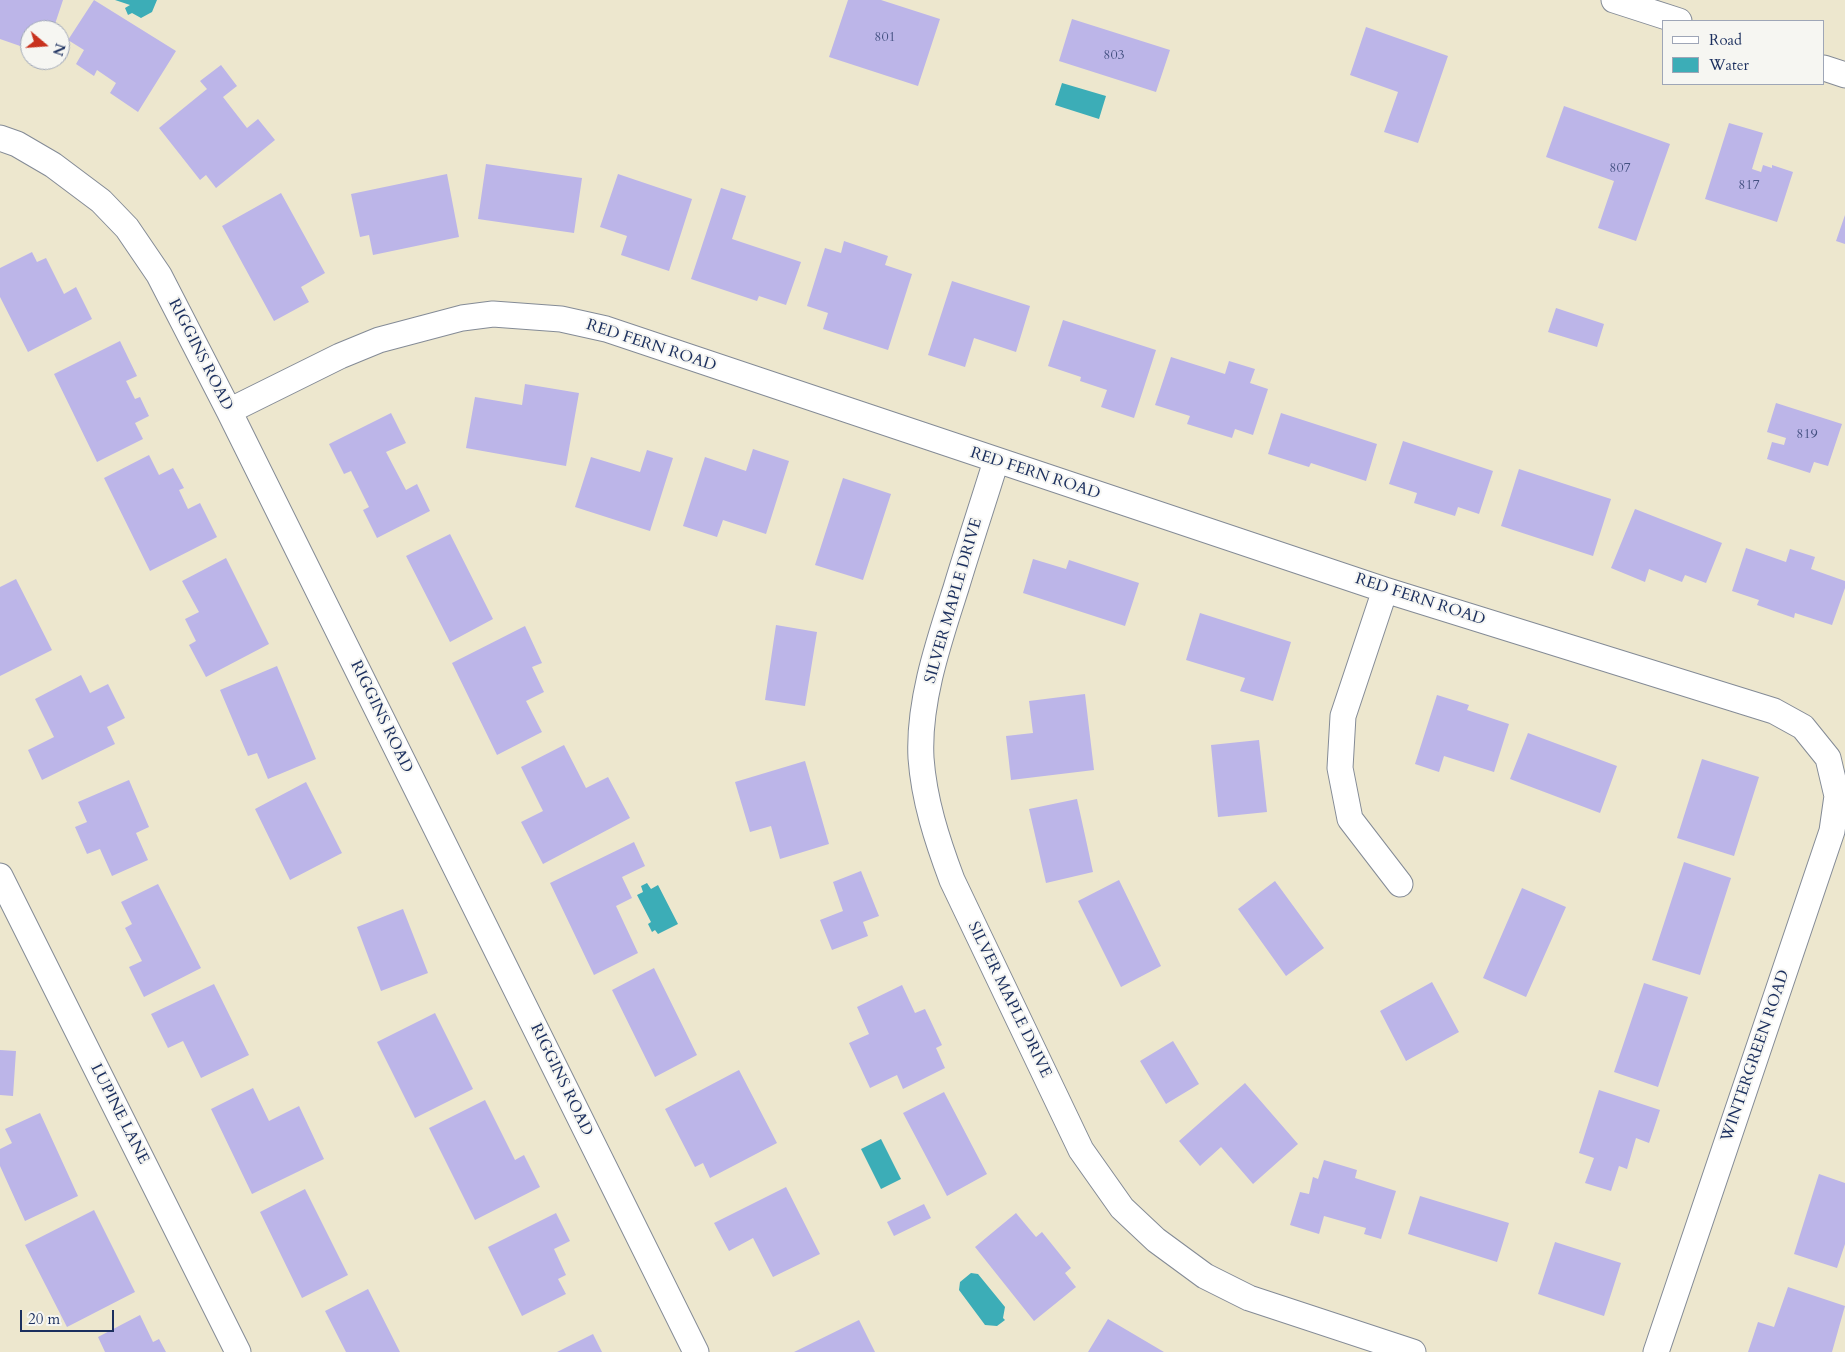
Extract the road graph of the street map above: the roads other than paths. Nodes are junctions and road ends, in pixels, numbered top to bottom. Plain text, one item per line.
1 (1614, 0) edge
2 (1676, 20) edge
3 (1825, 68) edge
4 (1845, 75) edge
5 (0, 138) edge
6 (230, 411) junction
7 (996, 461) junction
8 (1385, 590) junction
9 (1828, 758) joint
10 (0, 876) edge
11 (1400, 884) dead end
12 (9, 916) edge
13 (238, 1352) edge
14 (696, 1352) edge
15 (1413, 1352) edge
16 (1656, 1352) edge

1 - 2 street
3 - 4 street
5 - 6 street, RIGGINS ROAD
6 - 7 street, RED FERN ROAD
6 - 14 street, RIGGINS ROAD
7 - 8 street, RED FERN ROAD
7 - 15 street, SILVER MAPLE DRIVE
8 - 9 street, RED FERN ROAD
8 - 11 street
9 - 16 street, WINTERGREEN ROAD
10 - 12 street, LUPINE LANE
12 - 13 street, LUPINE LANE

